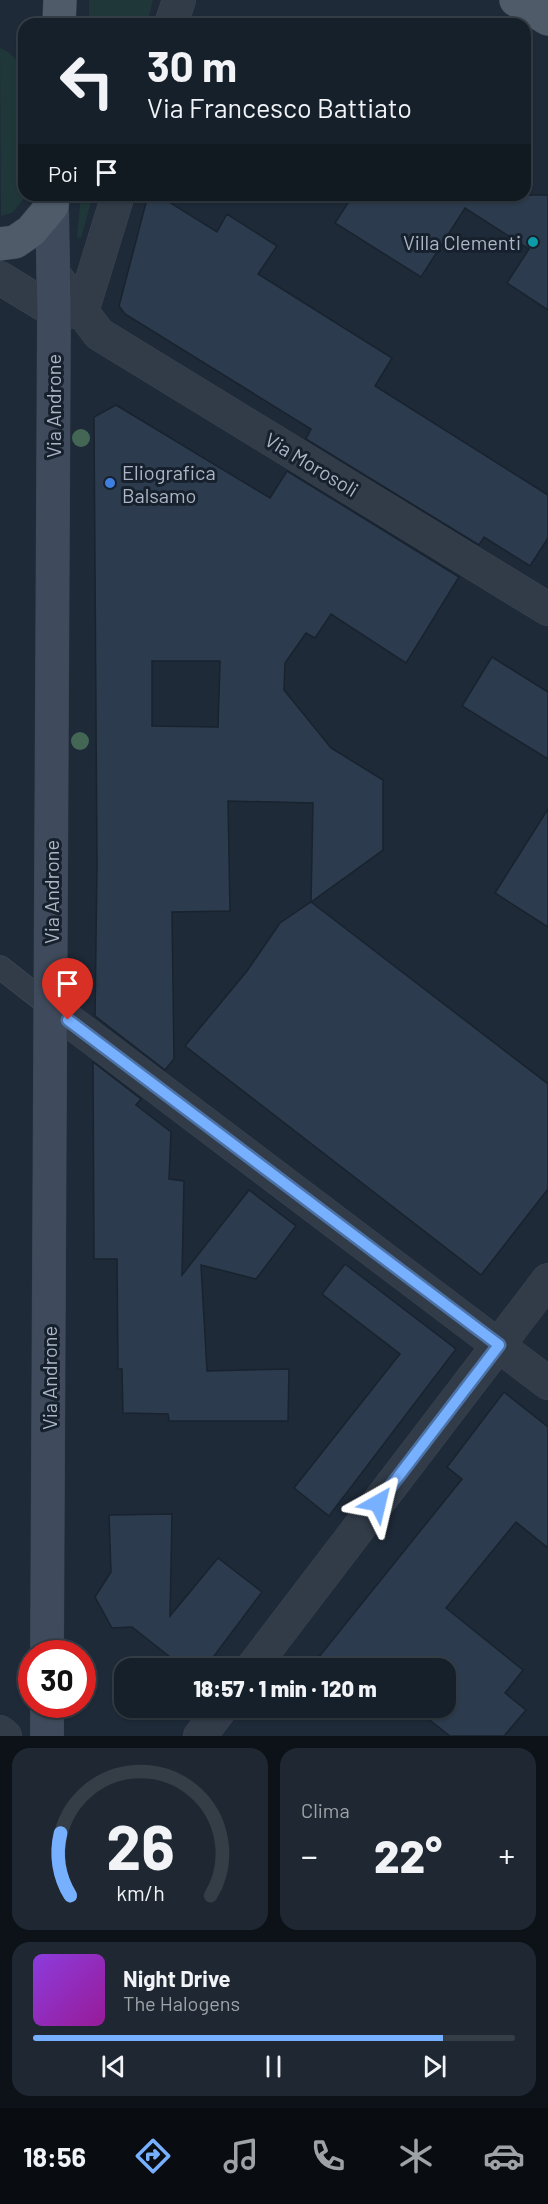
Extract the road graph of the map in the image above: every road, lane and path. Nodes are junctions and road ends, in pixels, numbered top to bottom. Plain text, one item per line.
1 (60, 0) edge
2 (179, 0) edge
3 (516, 0) edge
4 (59, 18) edge
5 (173, 18) edge
6 (548, 20) edge
7 (52, 201) edge
8 (53, 201) edge
9 (115, 201) edge
10 (0, 244) edge
11 (0, 278) edge
12 (68, 312) junction
13 (548, 609) edge
14 (0, 967) edge
15 (51, 1007) junction
16 (548, 1280) edge
17 (499, 1345) junction
18 (548, 1383) edge
19 (47, 1640) edge
20 (260, 1658) edge
21 (47, 1718) edge
22 (214, 1718) edge
23 (0, 1732) edge
24 (5, 1736) edge
25 (47, 1736) edge
26 (200, 1736) edge

1 - 4 main road
2 - 5 street
3 - 6 main road
7 - 10 main road
8 - 12 main road, Via Androne
9 - 12 street
11 - 12 street, Via Morosoli
12 - 13 street, Via Morosoli
12 - 15 main road, Via Androne
14 - 15 lane
15 - 17 street
15 - 19 main road, Via Androne
16 - 17 street
17 - 18 street
17 - 20 street
21 - 25 main road
22 - 26 street
23 - 24 street

